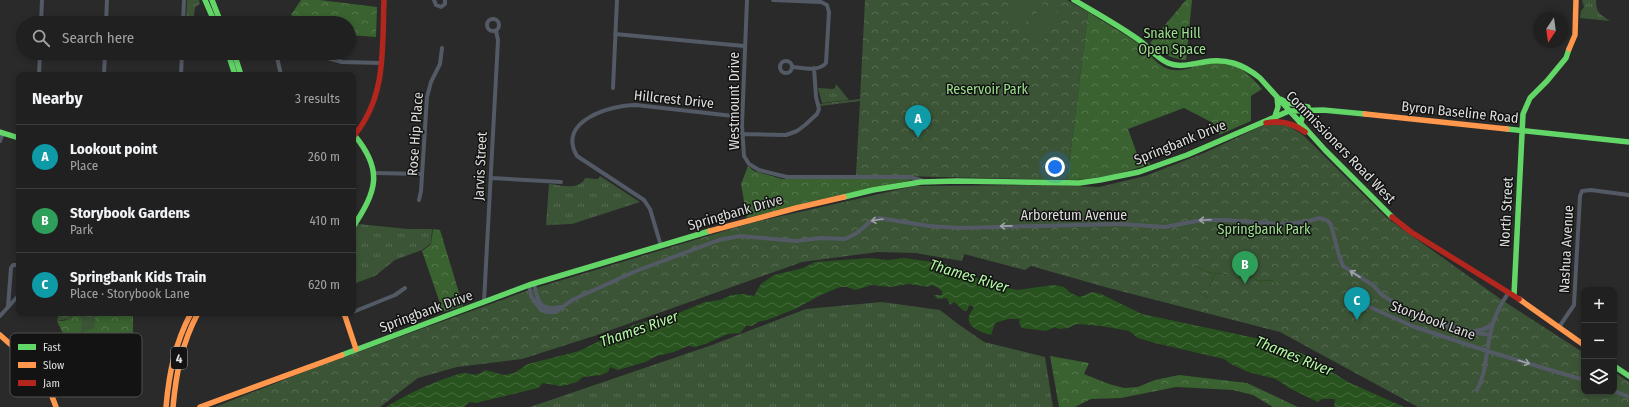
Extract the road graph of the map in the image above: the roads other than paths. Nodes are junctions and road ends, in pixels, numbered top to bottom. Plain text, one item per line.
1 (42, 0) edge
2 (108, 0) edge
3 (184, 0) edge
4 (205, 0) edge
5 (212, 0) edge
6 (384, 0) edge
7 (434, 0) edge
8 (445, 0) edge
9 (618, 0) edge
10 (747, 0) edge
11 (772, 0) edge
12 (1074, 0) edge
13 (1576, 0) edge
14 (1083, 2) edge
15 (41, 16) edge
16 (107, 16) edge
17 (183, 16) edge
18 (212, 16) edge
19 (219, 16) edge
20 (496, 31) dead end
21 (615, 34) junction
22 (744, 46) junction
23 (442, 48) dead end
24 (40, 60) edge
25 (105, 60) edge
26 (182, 60) edge
27 (230, 60) edge
28 (236, 60) edge
29 (278, 60) edge
30 (335, 60) edge
31 (381, 63) junction
32 (793, 67) dead end
33 (814, 68) junction
34 (39, 72) edge
35 (104, 72) edge
36 (181, 72) edge
37 (234, 72) edge
38 (240, 72) edge
39 (280, 72) edge
40 (613, 88) dead end
41 (1277, 96) junction
42 (1323, 110) junction
43 (1289, 111) junction
44 (1274, 116) junction
45 (742, 117) junction
46 (1300, 124) junction
47 (1250, 127) junction
48 (1522, 130) junction
49 (2, 132) edge
50 (356, 134) edge
51 (742, 134) junction
52 (16, 137) edge
53 (356, 138) edge
54 (0, 141) edge
55 (1629, 142) edge
56 (1322, 147) junction
57 (375, 173) junction
58 (422, 174) junction
59 (491, 178) junction
60 (561, 182) dead end
61 (928, 182) junction
62 (1629, 195) edge
63 (419, 200) dead end
64 (356, 218) edge
65 (661, 246) junction
66 (16, 266) edge
67 (531, 285) junction
68 (405, 288) dead end
69 (1511, 294) junction
70 (16, 298) edge
71 (1350, 298) dead end
72 (484, 302) junction
73 (8, 307) junction
74 (356, 311) edge
75 (0, 316) edge
76 (190, 316) edge
77 (196, 316) edge
78 (347, 316) edge
79 (1493, 324) junction
80 (1559, 327) junction
81 (1472, 332) junction
82 (0, 335) edge
83 (1490, 335) junction
84 (1581, 343) edge
85 (10, 344) edge
86 (356, 349) junction
87 (1487, 351) junction
88 (1617, 368) edge
89 (1629, 376) edge
90 (1581, 379) edge
91 (1477, 390) dead end
92 (1617, 392) edge
93 (52, 397) edge
94 (1629, 397) edge
95 (56, 407) edge
96 (166, 407) edge
97 (173, 407) edge
98 (200, 407) edge

1 - 15 street
2 - 16 street
3 - 17 street
4 - 18 main road
5 - 19 main road
6 - 31 main road
7 - 8 street
9 - 21 street
10 - 22 street, Westmount Drive
11 - 33 street
12 - 14 main road, Commissioners Road West
13 - 48 main road, North Street
14 - 41 main road, Commissioners Road West
20 - 59 street, Jarvis Street
21 - 22 street
21 - 40 street
22 - 45 street, Westmount Drive
23 - 58 street, Rose Hip Place
24 - 34 street
25 - 35 street
26 - 36 street
27 - 37 main road
28 - 38 main road
29 - 39 street
30 - 31 street
31 - 50 main road
32 - 33 street
33 - 51 street
41 - 42 main road
41 - 43 main road, Commissioners Road West
41 - 44 main road
42 - 43 main road, Byron Baseline Road
42 - 46 main road
42 - 48 main road, Byron Baseline Road
43 - 44 main road, Springbank Drive
43 - 46 main road, Commissioners Road West
44 - 47 main road, Springbank Drive
45 - 51 street, Westmount Drive
45 - 65 street, Hillcrest Drive
46 - 56 main road, Commissioners Road West
47 - 56 main road
47 - 61 main road, Springbank Drive
48 - 55 main road, Byron Baseline Road
48 - 69 main road, North Street
49 - 52 main road
49 - 54 street
51 - 61 street, Westmount Drive
53 - 57 main road
56 - 69 main road, Commissioners Road West
57 - 58 street
57 - 64 main road
58 - 63 street, Rose Hip Place
59 - 60 street
59 - 72 street, Jarvis Street
61 - 65 main road, Springbank Drive
62 - 80 street, Nashua Avenue
65 - 67 main road, Springbank Drive
66 - 73 street
67 - 72 main road, Springbank Drive
81 -> 67 street, Arboretum Avenue
68 - 74 street
69 - 79 street
69 - 80 main road, Commissioners Road West
70 - 73 street
71 - 87 street, Storybook Lane
72 - 86 main road, Springbank Drive
73 - 75 street
76 - 96 main road, 4
77 - 97 main road, 4
78 - 86 main road
79 - 81 street
79 - 83 street
80 - 84 main road, Commissioners Road West
81 - 83 street, Arboretum Avenue
82 - 85 main road
83 - 87 street
86 - 98 main road, Springbank Drive
87 -> 90 street, Storybook Lane
87 - 91 street
88 - 89 main road
92 - 94 street
93 - 95 main road

